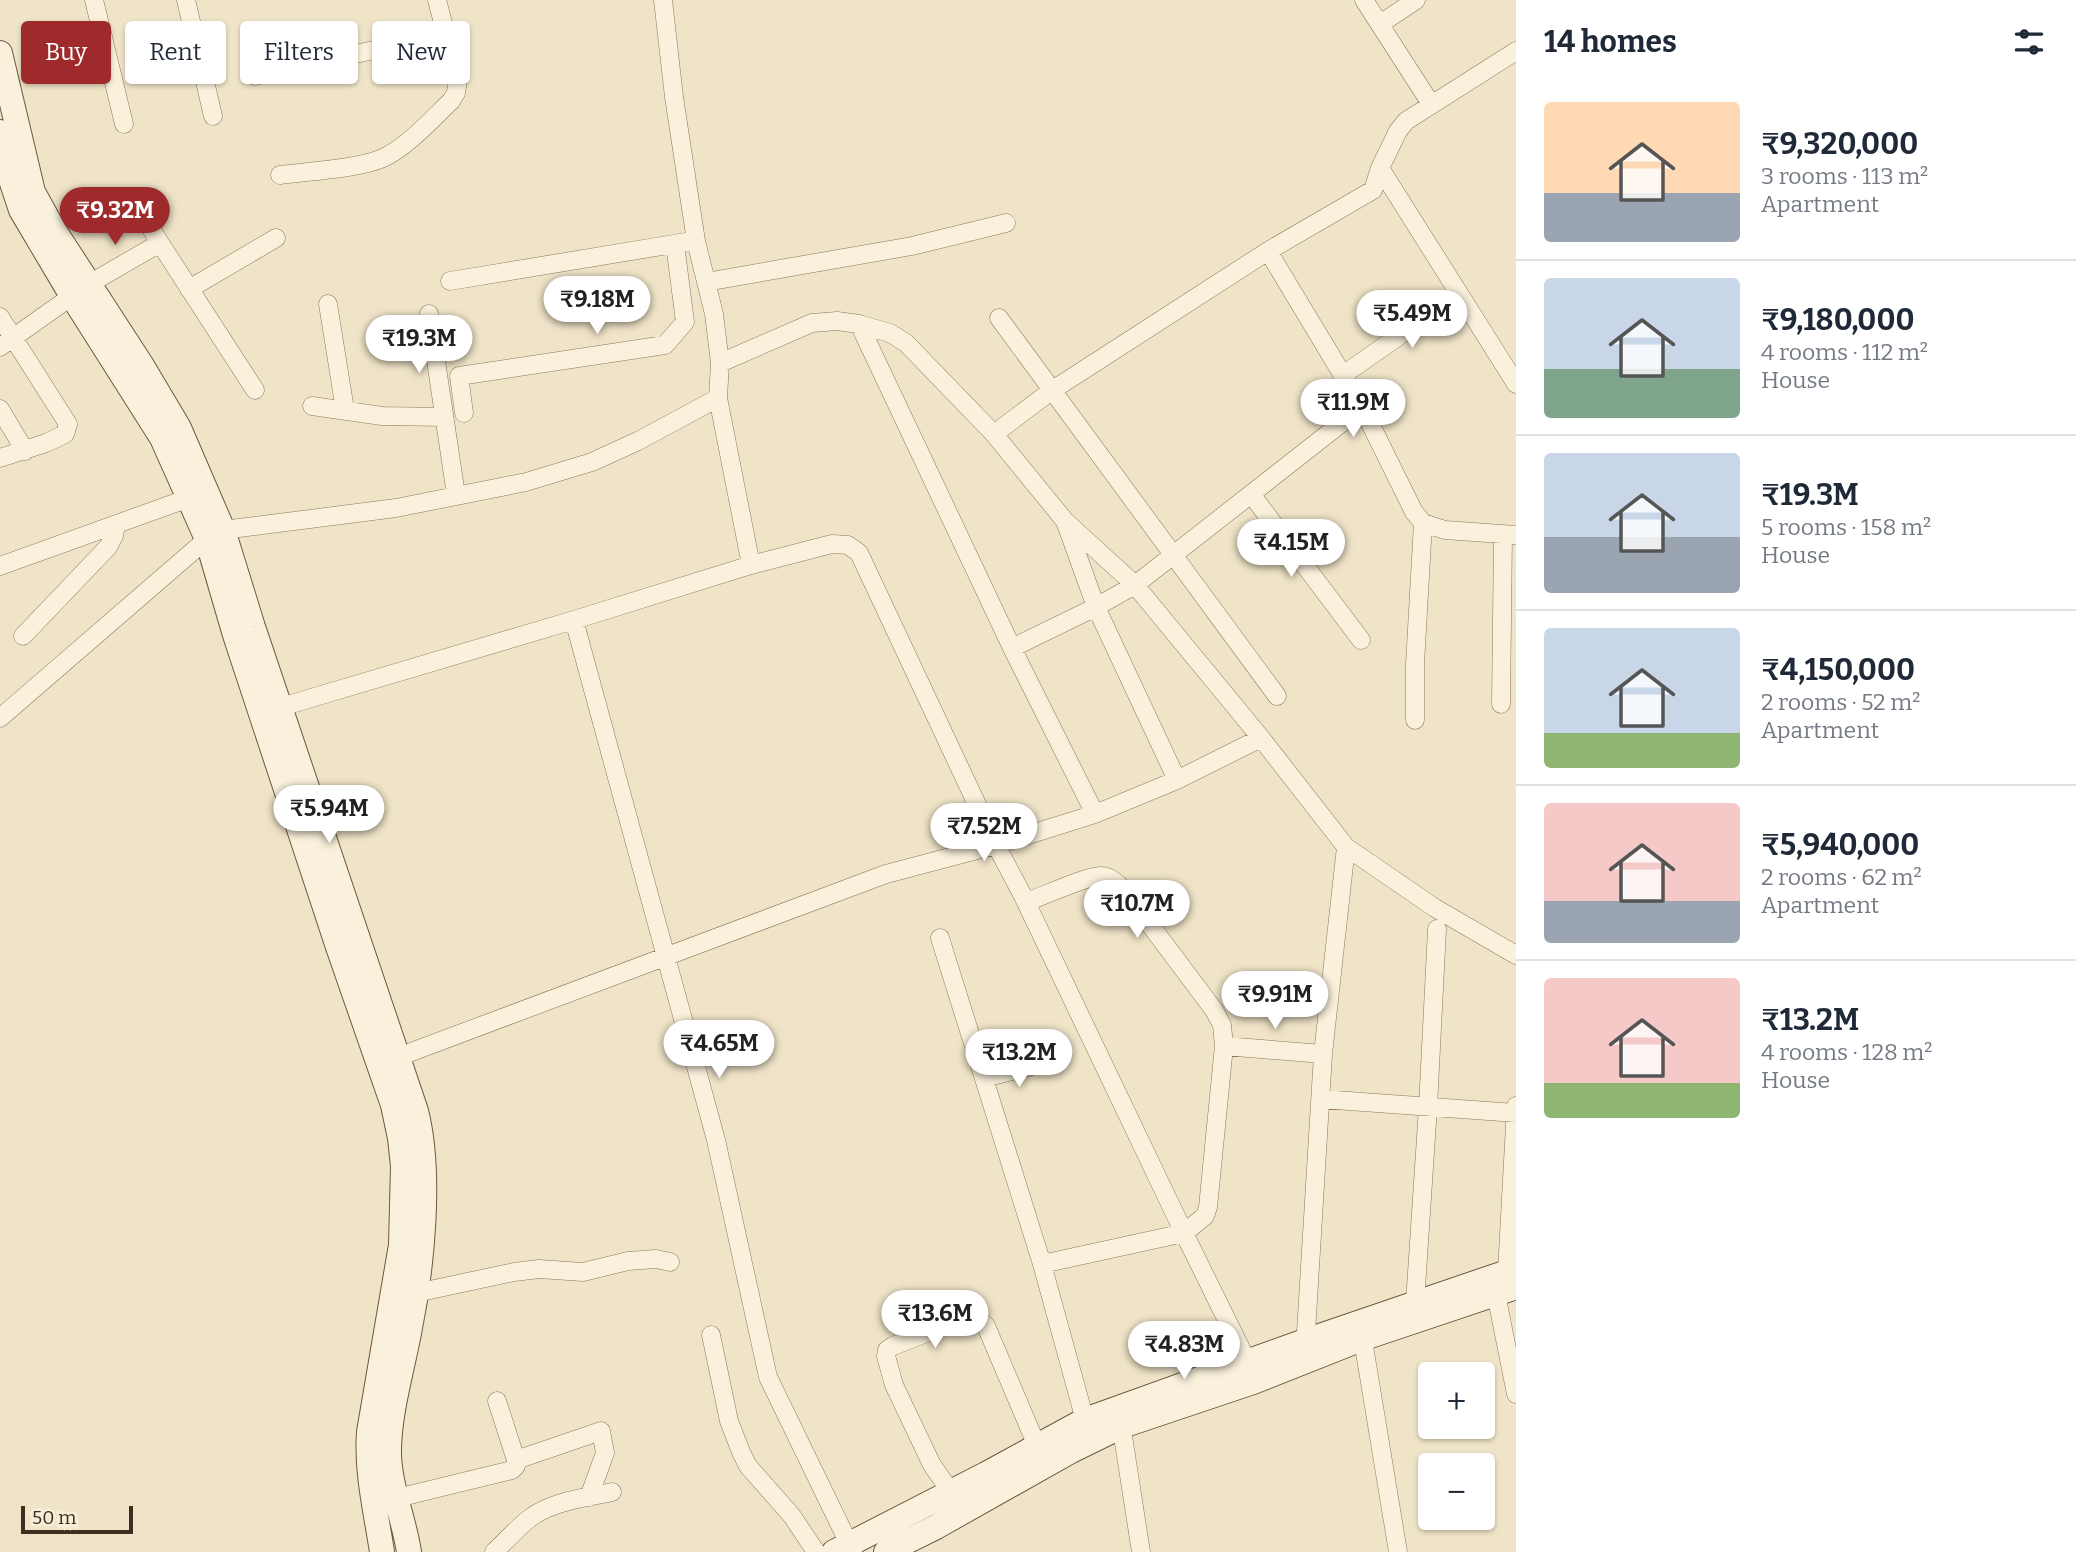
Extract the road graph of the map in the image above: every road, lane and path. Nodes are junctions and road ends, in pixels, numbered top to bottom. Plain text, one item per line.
1 (94, 0) edge
2 (186, 0) edge
3 (437, 0) edge
4 (663, 0) edge
5 (1364, 0) edge
6 (1416, 0) edge
7 (443, 21) edge
8 (1380, 24) junction
9 (1516, 51) edge
10 (0, 53) edge
11 (457, 84) edge
12 (1431, 104) junction
13 (213, 116) dead end
14 (124, 124) dead end
15 (0, 132) edge
16 (1380, 168) junction
17 (280, 175) dead end
18 (134, 198) dead end
19 (1006, 223) dead end
20 (276, 239) dead end
21 (696, 241) junction
22 (160, 243) junction
23 (675, 244) junction
24 (1268, 251) junction
25 (450, 281) dead end
26 (706, 282) junction
27 (189, 289) junction
28 (80, 290) junction
29 (1459, 293) junction
30 (328, 304) dead end
31 (429, 314) dead end
32 (0, 317) edge
33 (999, 318) dead end
34 (859, 324) junction
35 (7, 342) edge
36 (720, 359) junction
37 (1343, 375) junction
38 (1516, 384) edge
39 (254, 390) dead end
40 (1051, 391) junction
41 (718, 398) junction
42 (313, 406) dead end
43 (1362, 407) junction
44 (0, 409) edge
45 (345, 410) junction
46 (464, 413) dead end
47 (445, 424) junction
48 (994, 434) junction
49 (24, 451) junction
50 (0, 458) edge
51 (182, 460) junction
52 (1251, 494) junction
53 (456, 495) junction
54 (189, 498) junction
55 (1065, 521) junction
56 (1423, 523) junction
57 (116, 524) junction
58 (215, 535) junction
59 (1509, 535) edge
60 (1174, 555) junction
61 (751, 565) junction
62 (0, 566) edge
63 (1135, 586) junction
64 (1096, 607) junction
65 (575, 620) junction
66 (23, 636) dead end
67 (1361, 640) dead end
68 (1012, 648) junction
69 (1277, 696) dead end
70 (1501, 704) dead end
71 (271, 710) junction
72 (0, 718) edge
73 (1415, 720) dead end
74 (1261, 738) junction
75 (1177, 780) junction
76 (1094, 814) junction
77 (996, 845) junction
78 (1346, 846) junction
79 (1026, 902) junction
80 (1437, 929) dead end
81 (940, 939) dead end
82 (1516, 955) edge
83 (665, 956) junction
84 (1224, 1046) junction
85 (1323, 1054) junction
86 (398, 1056) junction
87 (1044, 1063) dead end
88 (984, 1078) junction
89 (1321, 1099) junction
90 (1516, 1105) edge
91 (1428, 1107) junction
92 (1516, 1113) edge
93 (1184, 1233) junction
94 (670, 1262) dead end
95 (1042, 1264) junction
96 (1509, 1281) edge
97 (416, 1293) junction
98 (1415, 1303) junction
99 (1362, 1330) junction
100 (711, 1335) dead end
101 (1304, 1351) junction
102 (1247, 1361) junction
103 (1516, 1394) edge
104 (497, 1401) dead end
105 (1119, 1417) junction
106 (1088, 1430) junction
107 (1038, 1446) junction
108 (516, 1460) junction
109 (612, 1492) dead end
110 (951, 1492) junction
111 (589, 1497) junction
112 (397, 1498) junction
113 (845, 1550) edge
114 (382, 1552) edge
115 (409, 1552) edge
116 (494, 1552) edge
117 (816, 1552) edge
118 (886, 1552) edge
119 (1141, 1552) edge
120 (1398, 1552) edge

1 - 14 street
2 - 13 street
3 - 7 street
4 - 21 street
5 - 8 street
6 - 8 street
8 - 12 street
9 - 12 street
10 - 28 street
11 - 17 street
12 - 16 street
15 - 28 street
16 - 24 street
16 - 29 street
18 - 22 street
19 - 26 street
20 - 27 street
21 - 23 street
21 - 26 street
22 - 27 street
22 - 28 street
23 - 25 street
23 - 46 street
24 - 37 street
24 - 40 street
26 - 36 street
27 - 39 street
28 - 35 street
28 - 51 street
29 - 37 street
29 - 38 street
30 - 45 street
31 - 47 street
32 - 35 street
33 - 40 street
34 - 36 street
34 - 48 street
34 - 68 street
35 - 49 street
36 - 41 street
37 - 43 street
40 - 48 street
40 - 60 street
41 - 53 street
41 - 61 street
42 - 45 street
43 - 52 street
43 - 56 street
44 - 49 street
45 - 47 street
47 - 53 street
48 - 55 street
49 - 50 street
51 - 54 street
51 - 58 street
52 - 60 street
52 - 67 street
53 - 58 street
54 - 57 street
54 - 58 street
55 - 63 street
55 - 64 street
56 - 59 street
56 - 73 street
57 - 62 street
57 - 66 street
58 - 71 street
58 - 72 street
59 - 70 street
60 - 63 street
60 - 69 street
61 - 65 street
61 - 77 street
63 - 64 street
63 - 74 street
64 - 68 street
64 - 75 street
65 - 71 street
65 - 83 street
68 - 76 street
71 - 86 street
71 - 114 street
74 - 75 street
74 - 78 street
75 - 76 street
76 - 77 street
77 - 79 street
77 - 83 street
78 - 82 street
78 - 85 street
79 - 84 street
79 - 93 street
80 - 91 street
81 - 88 street
83 - 86 street
83 - 113 street
84 - 85 street
84 - 93 street
85 - 89 street
86 - 97 street
87 - 88 street
88 - 95 street
89 - 91 street
89 - 101 street
90 - 92 street
91 - 92 street
91 - 98 street
92 - 96 street
93 - 95 street
93 - 102 street
94 - 97 street
95 - 106 street
96 - 98 street
96 - 99 street
96 - 103 street
97 - 112 street
98 - 99 street
99 - 101 street
99 - 120 street
100 - 117 street
101 - 102 street
101 - 105 street
102 - 105 street
104 - 108 street
105 - 106 street
105 - 119 street
106 - 107 street
106 - 118 street
107 - 110 street
107 - 110 street
108 - 111 street
108 - 112 street
109 - 111 street
110 - 113 street
111 - 116 street
112 - 115 street

